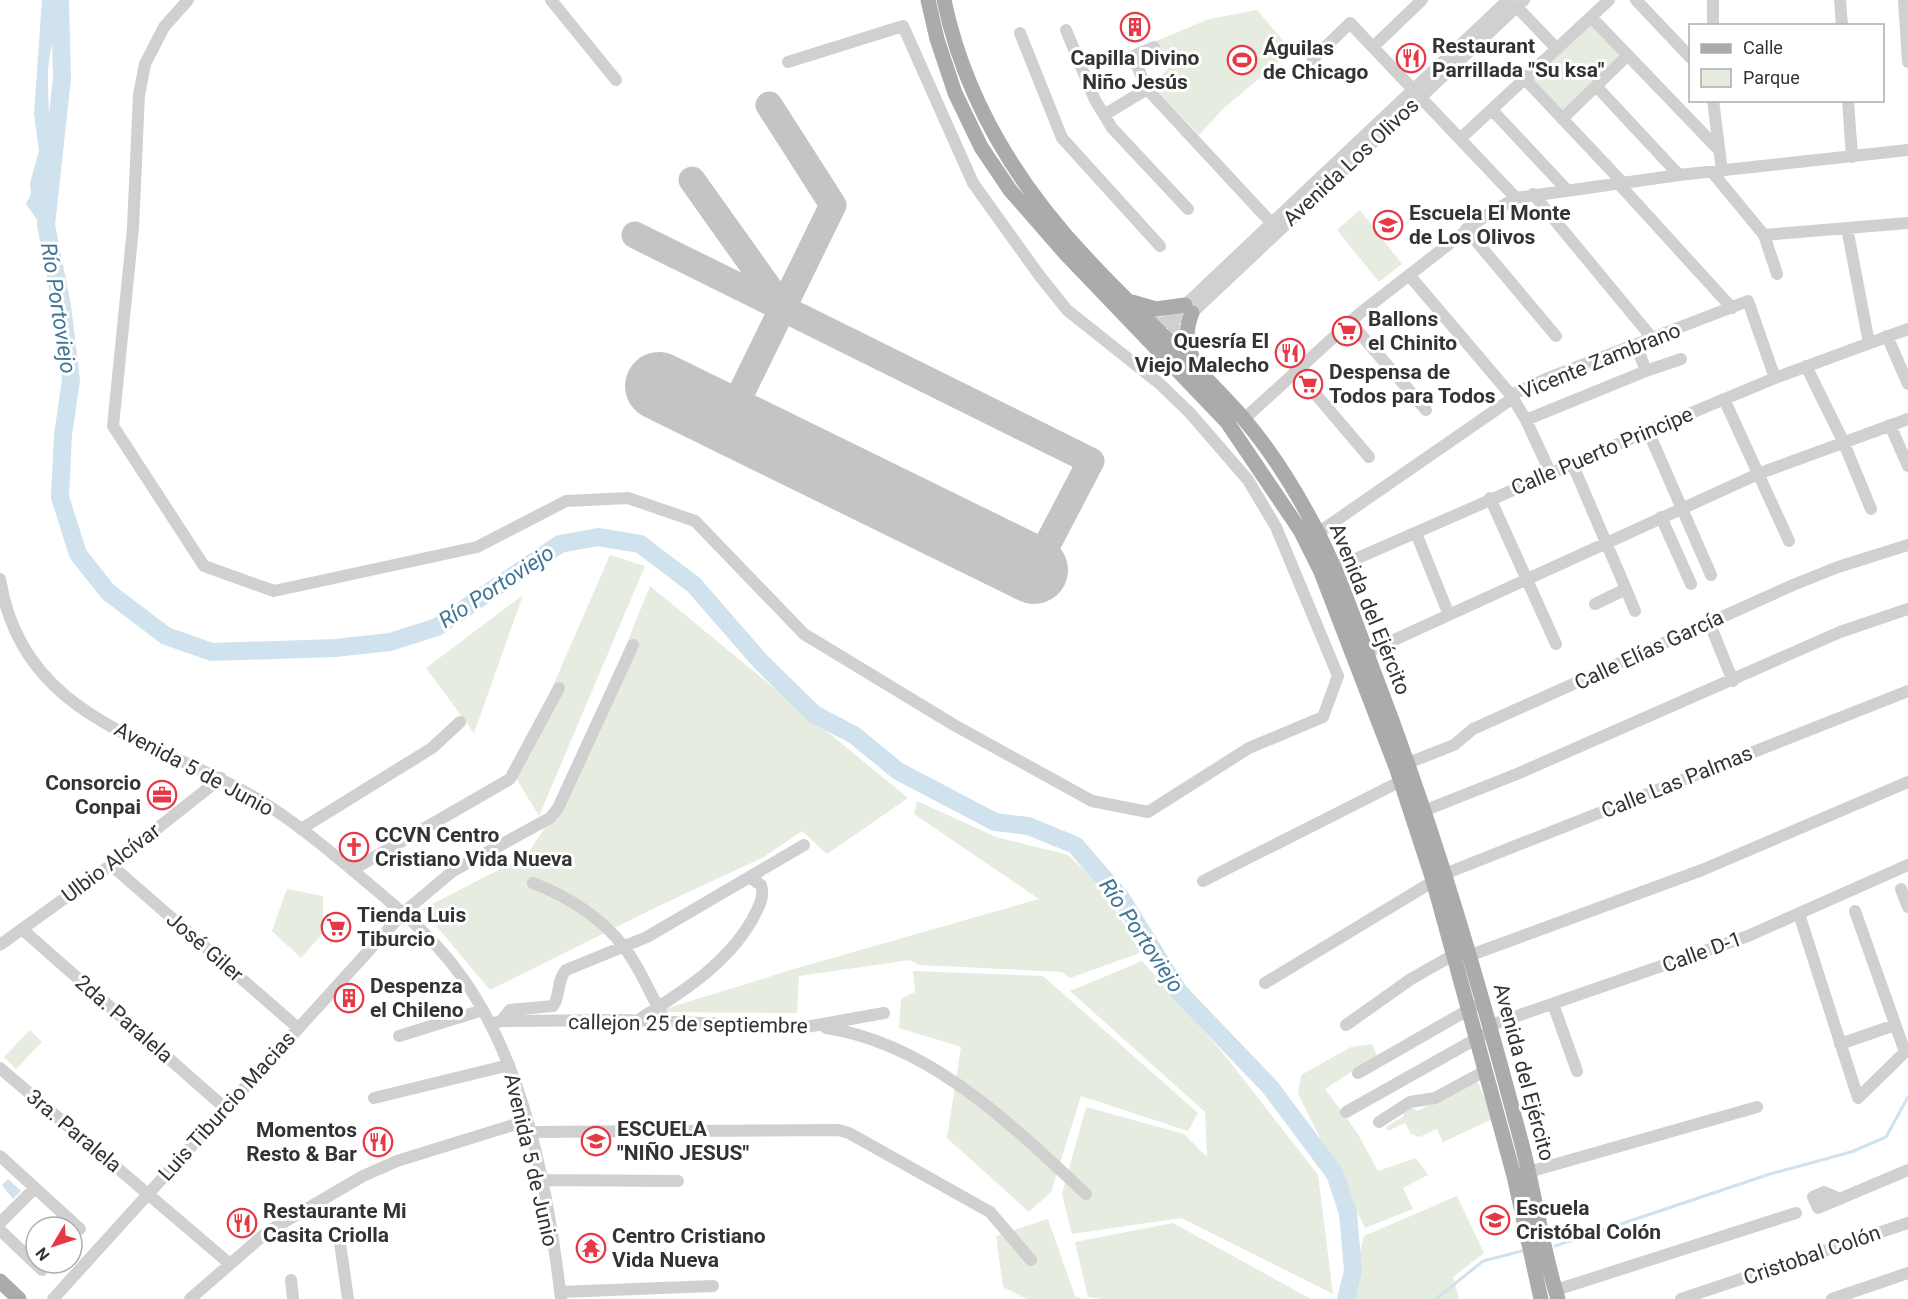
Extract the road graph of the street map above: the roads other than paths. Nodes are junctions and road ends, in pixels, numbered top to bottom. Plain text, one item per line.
1 (188, 0) edge
2 (551, 0) edge
3 (928, 0) edge
4 (944, 0) edge
5 (1422, 0) edge
6 (1610, 0) edge
7 (1636, 0) edge
8 (1713, 0) edge
9 (1840, 0) edge
10 (1904, 0) edge
11 (1517, 2) edge
12 (1591, 17) junction
13 (1713, 24) edge
14 (1842, 24) edge
15 (1066, 30) dead end
16 (1020, 33) dead end
17 (1154, 46) dead end
18 (1373, 47) junction
19 (1557, 49) junction
20 (1628, 55) junction
21 (1689, 56) edge
22 (1313, 59) dead end
23 (788, 62) dead end
24 (1908, 62) edge
25 (1525, 79) junction
26 (616, 80) dead end
27 (1596, 86) junction
28 (1147, 89) junction
29 (1417, 93) junction
30 (1713, 102) edge
31 (1848, 102) edge
32 (1492, 110) junction
33 (1104, 115) junction
34 (1562, 119) junction
35 (1460, 139) junction
36 (1718, 149) junction
37 (1908, 150) edge
38 (1851, 157) junction
39 (1717, 172) junction
40 (1679, 175) junction
41 (1620, 183) junction
42 (1567, 189) junction
43 (1533, 194) junction
44 (1516, 198) junction
45 (1188, 209) dead end
46 (1908, 223) edge
47 (1275, 227) junction
48 (1847, 228) junction
49 (1466, 229) junction
50 (1764, 235) junction
51 (1160, 246) dead end
52 (1777, 274) dead end
53 (1409, 275) junction
54 (1123, 305) junction
55 (1732, 308) junction
56 (1188, 309) junction
57 (1175, 319) junction
58 (1350, 322) junction
59 (1151, 323) junction
60 (1908, 329) edge
61 (1556, 336) dead end
62 (1887, 336) junction
63 (1653, 339) junction
64 (1170, 343) junction
65 (1869, 343) junction
66 (1636, 345) junction
67 (1681, 358) dead end
68 (1806, 366) junction
69 (1175, 367) junction
70 (1296, 371) junction
71 (1646, 371) junction
72 (1202, 375) junction
73 (1775, 378) junction
74 (1908, 384) edge
75 (1512, 397) junction
76 (1724, 399) junction
77 (1426, 410) dead end
78 (1244, 419) junction
79 (1526, 420) junction
80 (1908, 420) edge
81 (1890, 425) junction
82 (1648, 431) junction
83 (1843, 441) junction
84 (1369, 457) dead end
85 (1572, 463) junction
86 (1908, 466) edge
87 (1550, 472) junction
88 (1758, 474) junction
89 (1490, 498) junction
90 (1682, 508) junction
91 (1871, 509) dead end
92 (1661, 518) junction
93 (1416, 533) junction
94 (1311, 537) junction
95 (1789, 541) dead end
96 (1606, 542) junction
97 (1908, 545) edge
98 (1328, 571) junction
99 (1711, 575) dead end
100 (0, 579) edge
101 (1526, 579) junction
102 (1690, 584) dead end
103 (1626, 589) junction
104 (1595, 604) dead end
105 (1908, 609) edge
106 (1635, 611) dead end
107 (1449, 615) junction
108 (1709, 622) junction
109 (1556, 644) dead end
110 (633, 645) dead end
111 (1360, 655) junction
112 (1733, 681) junction
113 (559, 688) dead end
114 (1908, 691) edge
115 (460, 722) dead end
116 (1401, 771) junction
117 (221, 778) junction
118 (1908, 782) edge
119 (1425, 810) junction
120 (301, 829) junction
121 (804, 845) dead end
122 (1908, 865) edge
123 (111, 866) junction
124 (352, 870) junction
125 (749, 877) junction
126 (1440, 877) junction
127 (1203, 882) dead end
128 (533, 883) dead end
129 (1901, 889) dead end
130 (1908, 907) edge
131 (1855, 911) dead end
132 (403, 913) junction
133 (1799, 915) junction
134 (23, 930) junction
135 (0, 945) edge
136 (624, 947) junction
137 (1463, 954) junction
138 (1265, 983) dead end
139 (1484, 1001) junction
140 (1553, 1004) junction
141 (658, 1008) junction
142 (1469, 1009) junction
143 (483, 1010) junction
144 (884, 1013) dead end
145 (638, 1020) junction
146 (666, 1021) junction
147 (496, 1022) junction
148 (1346, 1025) dead end
149 (1895, 1025) junction
150 (820, 1027) junction
151 (1491, 1027) junction
152 (298, 1028) junction
153 (399, 1035) dead end
154 (1477, 1039) junction
155 (1840, 1044) junction
156 (1906, 1050) edge
157 (509, 1065) junction
158 (0, 1068) edge
159 (1485, 1071) junction
160 (1577, 1071) dead end
161 (1358, 1072) dead end
162 (374, 1098) dead end
163 (1757, 1107) dead end
164 (225, 1108) junction
165 (1346, 1112) dead end
166 (1379, 1122) dead end
167 (527, 1127) junction
168 (0, 1156) edge
169 (1908, 1170) edge
170 (1521, 1174) junction
171 (540, 1180) junction
172 (678, 1181) dead end
173 (35, 1188) junction
174 (148, 1193) junction
175 (1086, 1194) dead end
176 (1840, 1199) dead end
177 (1796, 1213) dead end
178 (65, 1215) edge
179 (0, 1223) edge
180 (1908, 1223) edge
181 (0, 1230) edge
182 (339, 1236) dead end
183 (24, 1253) edge
184 (1031, 1260) dead end
185 (230, 1264) junction
186 (1908, 1273) edge
187 (0, 1281) edge
188 (291, 1281) dead end
189 (713, 1286) dead end
190 (560, 1295) edge
191 (1557, 1295) edge
192 (19, 1299) edge
193 (53, 1299) edge
194 (190, 1299) edge
195 (293, 1299) edge
196 (348, 1299) edge
197 (1541, 1299) edge
198 (1681, 1299) edge
199 (1832, 1299) edge

1 - 23 street
2 - 26 street
3 - 54 main road, Avenida del Ejército
4 - 54 main road, Avenida del Ejército
5 - 18 street
6 - 12 street
7 - 21 street
8 - 13 street
9 - 14 street
10 - 24 street
11 - 19 street
11 - 29 street, Avenida Los Olivos
12 - 19 street
12 - 20 street
15 - 33 street
16 - 51 street
17 - 28 street
18 - 22 street
18 - 29 street
19 - 25 street
20 - 27 street
20 - 36 street
25 - 32 street
25 - 34 street
27 - 34 street
27 - 40 street
28 - 33 street
28 - 47 street
29 - 35 street
29 - 47 street, Avenida Los Olivos
30 - 36 street
31 - 38 street
32 - 35 street
32 - 42 street
33 - 45 street
34 - 41 street
35 - 44 street
36 - 39 street
37 - 38 street
38 - 39 street
39 - 40 street
39 - 50 street
40 - 41 street
41 - 42 street
41 - 55 street
42 - 43 street
43 - 44 street
43 - 63 street
44 - 49 street
46 - 48 street
47 - 56 street, Avenida Los Olivos
48 - 50 street
48 - 65 street
49 - 53 street
49 - 61 street
50 - 52 street
53 - 58 street
53 - 75 street
54 - 56 main road
54 - 59 main road, Avenida del Ejército
54 - 69 main road, Avenida del Ejército
55 - 63 street, Vicente Zambrano
55 - 73 street
56 - 57 street, Avenida Los Olivos
56 - 72 main road
57 - 59 street, Avenida Los Olivos
57 - 64 street
58 - 70 street
58 - 77 street
59 - 64 main road, Avenida del Ejército
60 - 62 street, Calle Puerto Principe
62 - 65 street, Calle Puerto Principe
62 - 74 street
63 - 66 street, Vicente Zambrano
64 - 69 street
64 - 72 main road, Avenida del Ejército
65 - 68 street, Calle Puerto Principe
66 - 71 street
66 - 75 street, Vicente Zambrano
67 - 71 street
68 - 73 street, Calle Puerto Principe
68 - 83 street
69 - 94 main road, Avenida del Ejército
70 - 78 street
70 - 84 street
71 - 79 street
72 - 78 main road, Avenida del Ejército
73 - 76 street, Calle Puerto Principe
75 - 79 street
75 - 94 street, Vicente Zambrano
76 - 82 street, Calle Puerto Principe
76 - 88 street
78 - 94 main road, Avenida del Ejército
79 - 87 street
80 - 81 street
81 - 83 street
81 - 86 street
82 - 85 street, Calle Puerto Principe
82 - 90 street
83 - 88 street
83 - 91 street
85 - 87 street, Calle Puerto Principe
85 - 96 street
87 - 89 street, Calle Puerto Principe
88 - 90 street
88 - 95 street
89 - 93 street, Calle Puerto Principe
89 - 101 street
90 - 92 street
90 - 99 street
92 - 96 street
92 - 102 street
93 - 98 street, Calle Puerto Principe
93 - 107 street
94 - 98 main road, Avenida del Ejército
96 - 101 street
96 - 103 street
97 - 108 street, Calle Elías García
98 - 111 main road, Avenida del Ejército
100 - 117 street, Avenida 5 de Junio
101 - 107 street
101 - 109 street
103 - 104 street
103 - 106 street
105 - 112 street
107 - 111 street
108 - 112 street
108 - 116 street, Calle Elías García
110 - 132 street, Luis Tiburcio Macias
111 - 116 main road, Avenida del Ejército
112 - 119 street
113 - 124 street
114 - 126 street, Calle Las Palmas
115 - 120 street
116 - 119 main road, Avenida del Ejército
116 - 126 main road, Avenida del Ejército
116 - 127 street, Calle Elías García
117 - 120 street, Avenida 5 de Junio
117 - 123 street, Ulbio Alcívar
118 - 137 street
119 - 126 main road, Avenida del Ejército
120 - 124 street, Avenida 5 de Junio
121 - 125 street
122 - 133 street, Calle D-1
123 - 134 street, Ulbio Alcívar
123 - 152 street, José Giler
124 - 132 street, Avenida 5 de Junio
125 - 136 street
125 - 141 street
126 - 137 main road, Avenida del Ejército
126 - 138 street, Calle Las Palmas
128 - 136 street
129 - 130 street
131 - 149 street
132 - 143 street, Avenida 5 de Junio
132 - 152 street, Luis Tiburcio Macias
133 - 140 street, Calle D-1
133 - 155 street
134 - 135 street, Ulbio Alcívar
134 - 164 street, 2da. Paralela
136 - 141 street
136 - 147 street
137 - 139 main road, Avenida del Ejército
137 - 142 main road, Avenida del Ejército
137 - 148 street
139 - 142 street
139 - 151 main road, Avenida del Ejército
140 - 151 street, Calle D-1
140 - 160 street
141 - 145 street
141 - 146 street
142 - 154 main road, Avenida del Ejército
142 - 161 street
143 - 147 street, Avenida 5 de Junio
143 - 153 street
144 - 150 street, callejon 25 de septiembre
145 - 146 street, callejon 25 de septiembre
145 - 147 street, callejon 25 de septiembre
146 - 150 street, callejon 25 de septiembre
147 - 157 street, Avenida 5 de Junio
149 - 155 street
149 - 156 street
150 - 175 street
151 - 154 street, Calle D-1
151 - 170 main road, Avenida del Ejército
152 - 164 street, Luis Tiburcio Macias
154 - 159 main road, Avenida del Ejército
154 - 165 street, Calle D-1
155 - 156 street
157 - 162 street
157 - 167 street, Avenida 5 de Junio
158 - 174 street, 3ra. Paralela
159 - 166 street
159 - 170 main road, Avenida del Ejército
163 - 170 street
164 - 174 street, Luis Tiburcio Macias
167 - 171 street, Avenida 5 de Junio
167 - 184 street
167 - 185 street
168 - 173 street
169 - 176 street
170 - 191 main road, Avenida del Ejército
170 - 197 main road, Avenida del Ejército
171 - 172 street
171 - 190 street, Avenida 5 de Junio
173 - 178 street
173 - 179 street
174 - 185 street, 3ra. Paralela
174 - 193 street, Luis Tiburcio Macias
177 - 191 street
180 - 198 street, Cristobal Colón
181 - 183 street
182 - 196 street
185 - 194 street
186 - 199 street
187 - 192 main road
188 - 195 street
189 - 190 street

